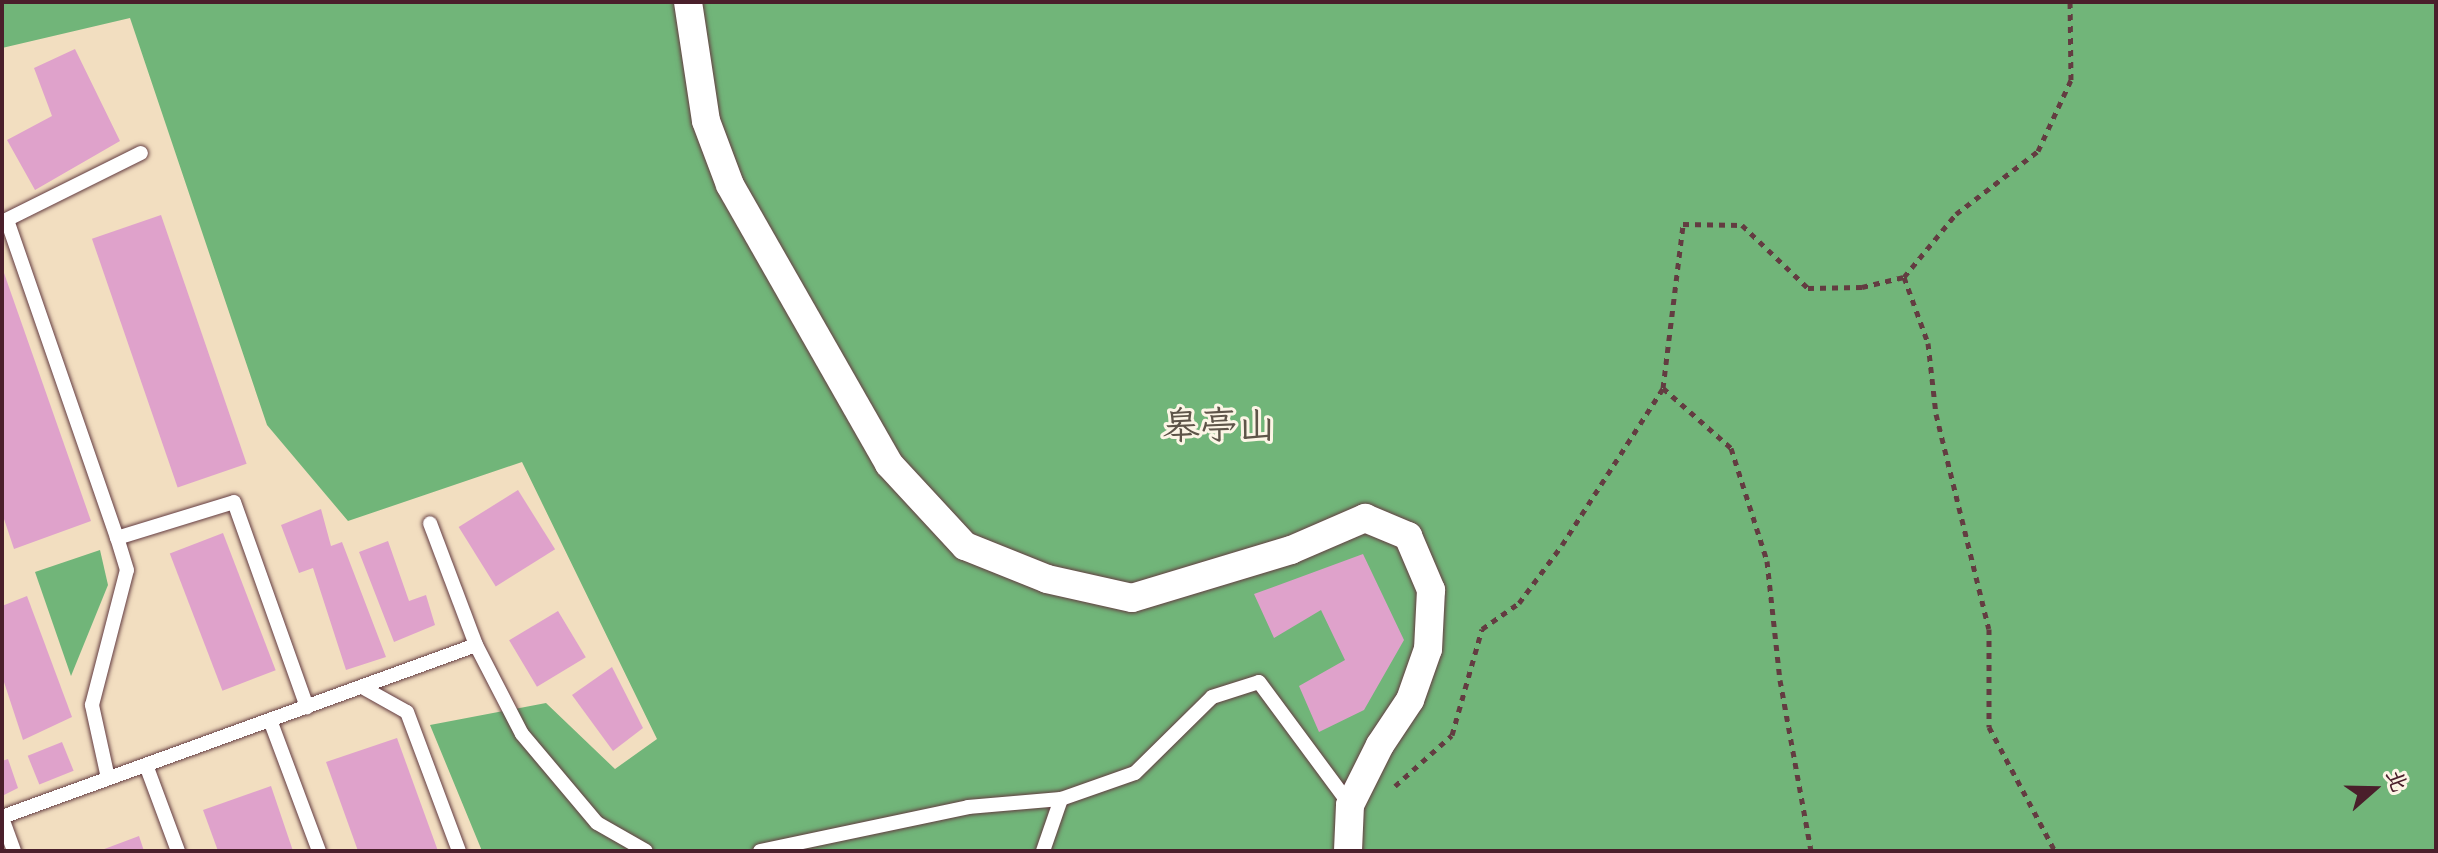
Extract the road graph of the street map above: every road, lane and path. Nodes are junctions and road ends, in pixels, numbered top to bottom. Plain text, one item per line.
1 (688, 2) edge
2 (2070, 2) edge
3 (141, 153) dead end
4 (4, 221) edge
5 (1904, 277) junction
6 (1663, 388) junction
7 (430, 523) dead end
8 (117, 538) junction
9 (476, 645) junction
10 (362, 687) junction
11 (307, 707) junction
12 (270, 720) junction
13 (146, 765) junction
14 (108, 778) junction
15 (1061, 799) junction
16 (1350, 805) junction
17 (2, 818) edge
18 (14, 851) edge
19 (178, 851) edge
20 (319, 851) edge
21 (459, 851) edge
22 (646, 851) edge
23 (760, 851) edge
24 (1043, 851) edge
25 (1348, 851) edge
26 (1811, 851) edge
27 (2055, 851) edge

1 - 16 street
2 - 5 path
3 - 4 lane
4 - 8 lane
5 - 6 path
5 - 27 path
6 - 16 path
6 - 26 path
7 - 9 lane
8 - 11 lane
8 - 14 lane
9 - 10 lane
9 - 22 lane
10 - 11 lane
10 - 21 lane
11 - 12 lane
12 - 13 lane
12 - 20 lane
13 - 14 lane
13 - 19 lane
14 - 17 lane
15 - 16 lane
15 - 23 lane
15 - 24 lane
16 - 25 street
17 - 18 lane

